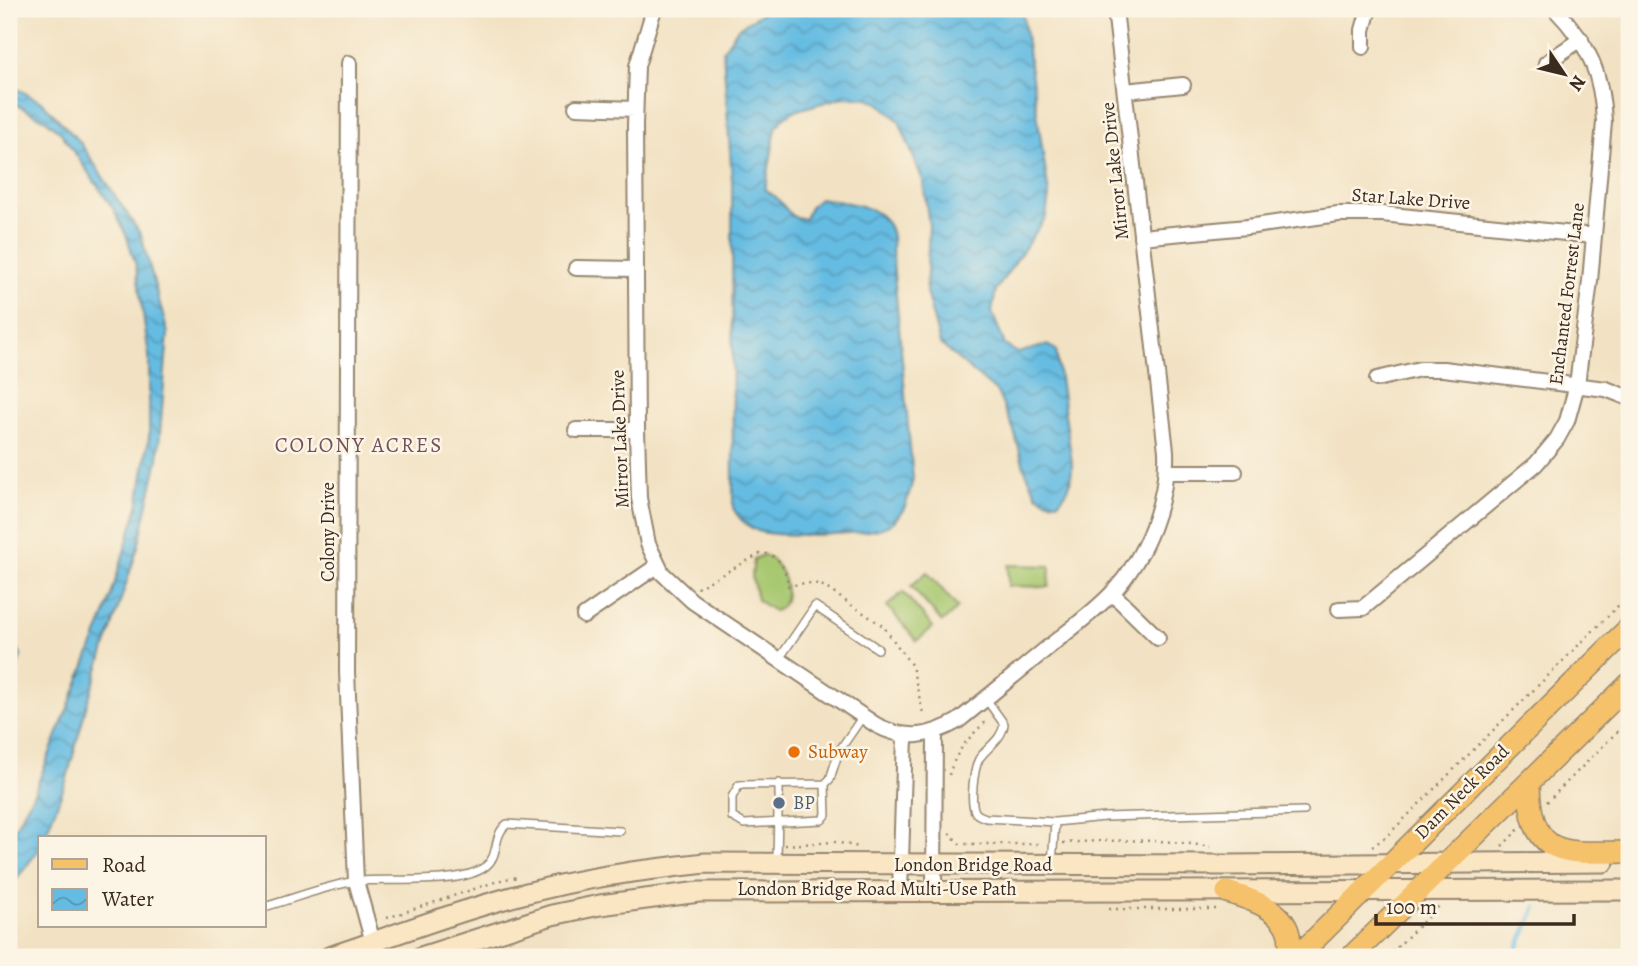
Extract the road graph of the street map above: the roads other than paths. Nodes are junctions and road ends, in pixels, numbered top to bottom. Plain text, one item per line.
1 (654, 9) edge
2 (1115, 9) edge
3 (1369, 9) edge
4 (1555, 9) edge
5 (1581, 39) junction
6 (1363, 47) dead end
7 (349, 63) dead end
8 (1546, 63) dead end
9 (1183, 85) dead end
10 (1125, 91) junction
11 (576, 107) dead end
12 (635, 109) junction
13 (1594, 236) junction
14 (1141, 237) junction
15 (576, 268) dead end
16 (635, 269) junction
17 (1377, 379) dead end
18 (1577, 385) junction
19 (1629, 398) edge
20 (576, 430) dead end
21 (636, 430) junction
22 (1167, 471) junction
23 (1236, 472) dead end
24 (657, 566) junction
25 (1112, 593) junction
26 (1339, 610) dead end
27 (584, 616) dead end
28 (1629, 628) edge
29 (1158, 638) dead end
30 (878, 649) dead end
31 (779, 659) junction
32 (1629, 684) edge
33 (985, 699) junction
34 (863, 716) junction
35 (935, 733) junction
36 (905, 736) junction
37 (779, 783) junction
38 (1529, 783) junction
39 (825, 784) junction
40 (779, 796) dead end
41 (778, 811) dead end
42 (1304, 811) dead end
43 (1055, 822) junction
44 (779, 823) junction
45 (620, 831) dead end
46 (1629, 852) edge
47 (777, 862) junction
48 (1629, 862) edge
49 (1390, 863) junction
50 (1446, 863) junction
51 (901, 865) junction
52 (934, 865) junction
53 (1052, 865) junction
54 (356, 881) junction
55 (1365, 889) junction
56 (1420, 889) junction
57 (1629, 890) edge
58 (934, 891) junction
59 (900, 892) junction
60 (1223, 901) junction
61 (266, 906) edge
62 (375, 950) edge
63 (329, 957) edge
64 (421, 957) edge
65 (1288, 957) edge
66 (1297, 957) edge
67 (1351, 957) edge

1 - 12 street, Mirror Lake Drive
2 - 10 street, Mirror Lake Drive
3 - 6 street
4 - 5 street, Enchanted Forrest Lane
5 - 8 street
5 - 13 street, Enchanted Forrest Lane
7 - 54 street, Colony Drive
9 - 10 street
10 - 14 street, Mirror Lake Drive
11 - 12 street
12 - 16 street, Mirror Lake Drive
13 - 14 street, Star Lake Drive
13 - 18 street, Enchanted Forrest Lane
14 - 22 street, Mirror Lake Drive
15 - 16 street
16 - 21 street, Mirror Lake Drive
17 - 18 street
18 - 19 street
18 - 26 street, Enchanted Forrest Lane
20 - 21 street
21 - 24 street, Mirror Lake Drive
22 - 23 street
22 - 25 street, Mirror Lake Drive
24 - 27 street
24 - 31 street, Mirror Lake Drive
25 - 29 street
25 - 33 street, Mirror Lake Drive
28 - 49 main road, Dam Neck Road
30 - 31 lane
31 - 34 street, Mirror Lake Drive
32 - 38 main road, Dam Neck Road
33 - 35 street, Mirror Lake Drive
33 - 43 lane
34 - 36 street, Mirror Lake Drive
34 - 39 lane
35 - 36 street, Mirror Lake Drive
35 - 52 street
36 - 51 street
37 - 39 lane
37 - 40 lane
37 - 44 lane
38 - 46 main road
38 - 50 main road, Dam Neck Road
39 - 44 lane
41 - 44 lane
42 - 43 lane
43 - 53 lane
44 - 47 lane
45 - 54 lane
47 - 51 main road, London Bridge Road
47 - 62 main road, London Bridge Road
48 - 50 main road, London Bridge Road
49 - 50 main road, London Bridge Road
49 - 53 main road, London Bridge Road
49 - 55 main road, Dam Neck Road
50 - 56 main road, Dam Neck Road
51 - 52 main road, London Bridge Road
51 - 59 street
52 - 53 main road, London Bridge Road
52 - 58 street
54 - 61 lane
54 - 62 street, Colony Drive
55 - 56 main road, London Bridge Road
55 - 60 main road, London Bridge Road
55 - 66 main road, Dam Neck Road
56 - 57 main road, London Bridge Road
56 - 67 main road, Dam Neck Road
58 - 59 main road, London Bridge Road
58 - 60 main road, London Bridge Road
59 - 64 main road, London Bridge Road
60 - 65 main road
62 - 63 main road, London Bridge Road

